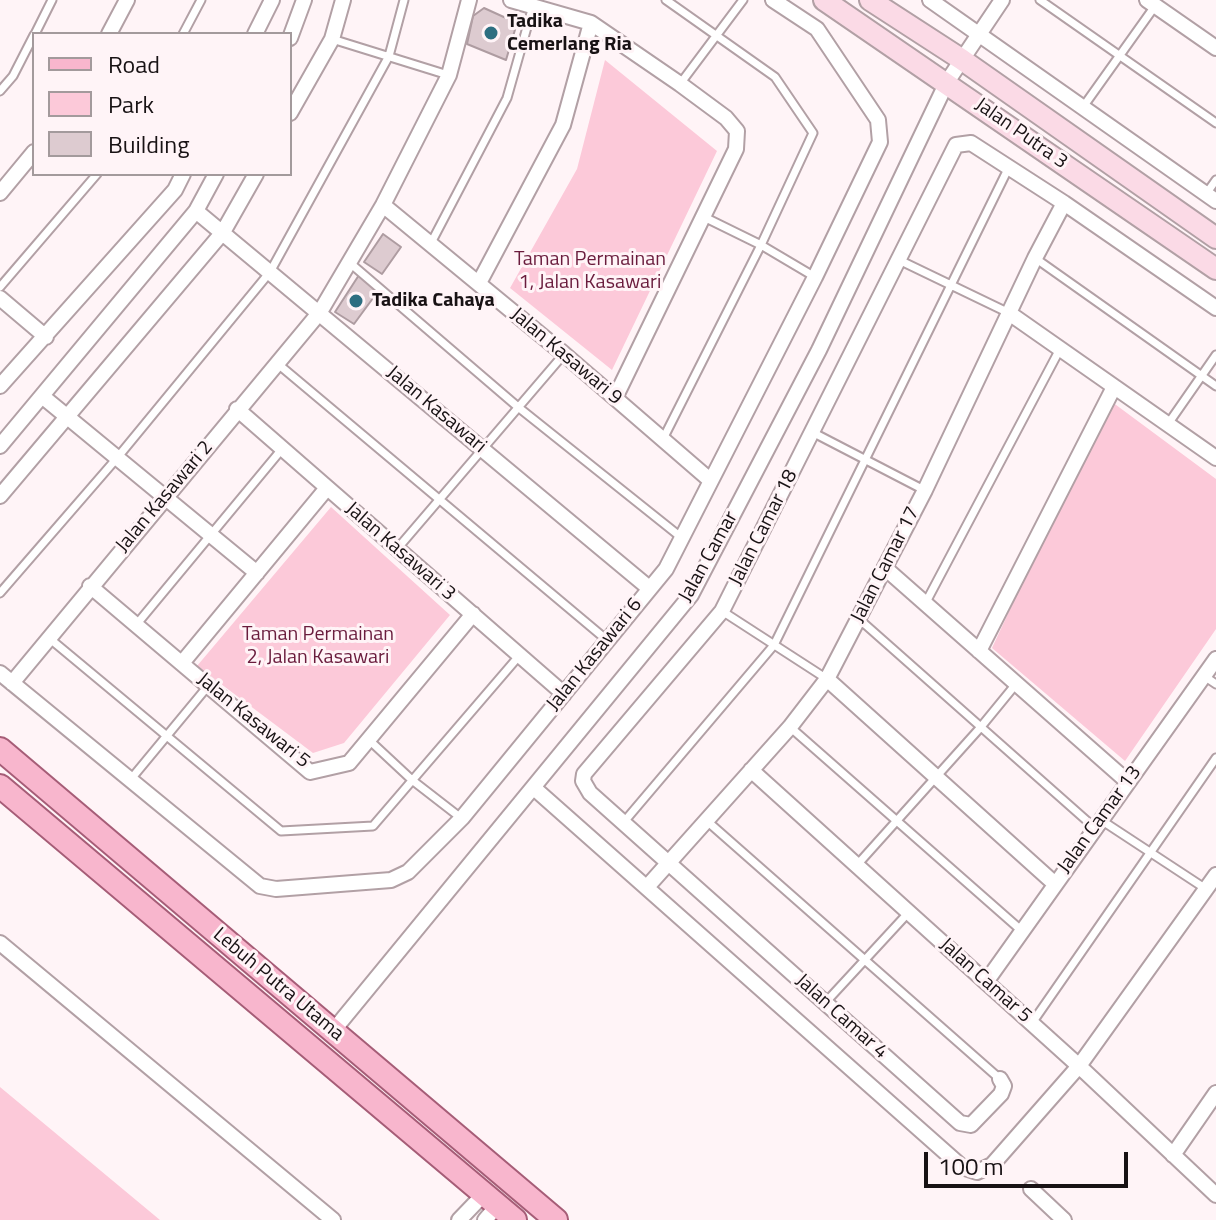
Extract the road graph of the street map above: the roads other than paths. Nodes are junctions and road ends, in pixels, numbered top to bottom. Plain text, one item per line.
1 (52, 0) edge
2 (127, 0) edge
3 (201, 0) edge
4 (272, 0) edge
5 (304, 0) edge
6 (343, 0) edge
7 (404, 0) edge
8 (469, 0) edge
9 (511, 0) edge
10 (666, 0) edge
11 (743, 0) edge
12 (773, 0) edge
13 (824, 0) edge
14 (870, 0) edge
15 (930, 0) edge
16 (1002, 0) edge
17 (1040, 0) edge
18 (1151, 3) edge
19 (533, 6) junction
20 (591, 23) junction
21 (36, 32) edge
22 (110, 32) edge
23 (184, 32) edge
24 (256, 32) edge
25 (292, 33) edge
26 (979, 34) junction
27 (715, 35) junction
28 (32, 39) edge
29 (332, 39) junction
30 (1216, 48) edge
31 (389, 56) junction
32 (1120, 56) junction
33 (961, 59) junction
34 (449, 75) junction
35 (947, 82) junction
36 (680, 84) junction
37 (0, 91) edge
38 (1083, 107) junction
39 (292, 109) edge
40 (1216, 123) edge
41 (32, 154) edge
42 (1009, 167) junction
43 (95, 176) edge
44 (182, 176) edge
45 (215, 176) edge
46 (255, 176) edge
47 (1216, 180) edge
48 (0, 193) edge
49 (1211, 197) edge
50 (1064, 203) junction
51 (383, 205) junction
52 (196, 211) junction
53 (704, 217) junction
54 (223, 232) junction
55 (1216, 238) edge
56 (431, 243) junction
57 (761, 245) junction
58 (1035, 258) junction
59 (898, 259) junction
60 (350, 263) junction
61 (1216, 269) edge
62 (270, 272) junction
63 (815, 277) junction
64 (479, 283) junction
65 (950, 284) junction
66 (0, 287) edge
67 (0, 298) edge
68 (1216, 308) edge
69 (320, 312) junction
70 (1009, 313) junction
71 (46, 337) junction
72 (1060, 349) junction
73 (564, 354) junction
74 (1216, 355) edge
75 (276, 363) junction
76 (1201, 375) junction
77 (0, 385) edge
78 (1216, 386) edge
79 (1114, 387) junction
80 (42, 396) junction
81 (615, 398) junction
82 (518, 407) junction
83 (237, 409) junction
84 (67, 417) junction
85 (1168, 424) junction
86 (812, 432) junction
87 (663, 439) junction
88 (0, 446) edge
89 (282, 449) junction
90 (482, 450) junction
91 (117, 458) junction
92 (866, 458) junction
93 (1216, 458) edge
94 (711, 481) junction
95 (327, 488) junction
96 (925, 490) junction
97 (0, 496) edge
98 (165, 497) junction
99 (440, 499) junction
100 (212, 535) junction
101 (682, 538) junction
102 (397, 549) junction
103 (885, 568) junction
104 (257, 573) junction
105 (90, 586) junction
106 (649, 588) junction
107 (0, 593) edge
108 (925, 604) junction
109 (722, 611) junction
110 (473, 614) junction
111 (859, 619) junction
112 (136, 625) junction
113 (49, 638) junction
114 (608, 641) junction
115 (774, 645) junction
116 (979, 651) junction
117 (519, 655) junction
118 (1216, 659) edge
119 (182, 663) junction
120 (6, 678) edge
121 (827, 679) junction
122 (1210, 680) edge
123 (1016, 684) junction
124 (208, 686) junction
125 (564, 694) junction
126 (790, 727) junction
127 (980, 728) junction
128 (167, 737) junction
129 (368, 739) junction
130 (0, 749) edge
131 (1216, 758) edge
132 (751, 770) junction
133 (935, 776) junction
134 (412, 780) junction
135 (130, 781) junction
136 (1128, 782) junction
137 (0, 786) edge
138 (534, 788) junction
139 (462, 818) junction
140 (707, 821) junction
141 (897, 821) junction
142 (623, 823) junction
143 (1098, 824) junction
144 (1151, 853) junction
145 (669, 862) junction
146 (857, 865) junction
147 (1216, 875) edge
148 (1055, 884) junction
149 (647, 887) junction
150 (1206, 890) junction
151 (909, 912) junction
152 (1022, 931) junction
153 (0, 943) edge
154 (865, 960) junction
155 (986, 982) junction
156 (825, 1003) junction
157 (1032, 1023) junction
158 (333, 1031) junction
159 (1079, 1066) junction
160 (1000, 1079) joint
161 (1216, 1093) edge
162 (1173, 1155) junction
163 (1031, 1189) dead end
164 (1216, 1195) edge
165 (495, 1210) edge
166 (333, 1220) edge
167 (459, 1220) edge
168 (556, 1220) edge
169 (1064, 1220) edge

1 - 21 lane
2 - 22 street
3 - 23 lane
4 - 24 street
5 - 25 street
6 - 29 street
7 - 31 lane
8 - 34 street, Jalan Kasawari 2
9 - 19 street
10 - 27 lane
11 - 27 lane
12 - 63 street, Jalan Kasawari 6
13 - 35 street, Jalan Putra 3
14 - 33 street, Jalan Putra 3
15 - 26 street
16 - 26 street, Jalan Camar
17 - 32 lane
18 - 30 street
18 - 32 lane
19 - 20 street
19 - 56 lane
20 - 36 street
20 - 64 street
26 - 33 street, Jalan Camar
26 - 38 street
27 - 36 lane
27 - 57 lane
28 - 37 lane
29 - 31 lane
29 - 39 street
31 - 34 lane
31 - 62 lane
32 - 38 lane
32 - 40 lane
33 - 35 street, Jalan Camar
33 - 55 street, Jalan Putra 3
34 - 51 street, Jalan Kasawari 2
35 - 61 street, Jalan Putra 3
35 - 138 street, Jalan Camar
36 - 53 street
38 - 49 street
41 - 48 street
42 - 50 street
42 - 59 street, Jalan Camar 18
42 - 65 lane
43 - 66 lane
44 - 71 street
45 - 52 street
46 - 54 street
47 - 49 lane
50 - 58 street, Jalan Camar 17
50 - 68 street
51 - 56 street, Jalan Kasawari 9
51 - 60 street, Jalan Kasawari 2
52 - 54 street, Jalan Kasawari
52 - 80 street
53 - 57 lane
53 - 81 street
54 - 62 street, Jalan Kasawari
54 - 84 street
56 - 64 street, Jalan Kasawari 9
57 - 63 lane
57 - 87 lane
58 - 70 street, Jalan Camar 17
58 - 76 lane
59 - 65 lane
59 - 86 street, Jalan Camar 18
60 - 69 street, Jalan Kasawari 2
60 - 82 lane
62 - 69 street, Jalan Kasawari
62 - 91 lane
63 - 94 street, Jalan Kasawari 6
64 - 73 street, Jalan Kasawari 9
65 - 70 lane
65 - 92 lane
67 - 71 street
69 - 75 street, Jalan Kasawari 2
69 - 90 street, Jalan Kasawari
70 - 72 street
70 - 96 street, Jalan Camar 17
71 - 77 street
72 - 79 street
72 - 108 lane
73 - 81 street, Jalan Kasawari 9
73 - 82 lane
74 - 76 lane
75 - 83 street, Jalan Kasawari 2
75 - 99 lane
76 - 78 lane
76 - 85 lane
79 - 85 street
79 - 116 street
80 - 84 street
80 - 88 street
81 - 87 street, Jalan Kasawari 9
82 - 90 lane
82 - 101 lane
83 - 89 street, Jalan Kasawari 3
83 - 98 street, Jalan Kasawari 2
84 - 91 street
84 - 97 street
85 - 93 street
86 - 92 lane
86 - 109 street, Jalan Camar 18
87 - 94 street, Jalan Kasawari 9
89 - 95 street, Jalan Kasawari 3
89 - 100 lane
90 - 99 lane
90 - 106 street, Jalan Kasawari
91 - 98 street
91 - 107 lane
92 - 96 lane
92 - 115 lane
94 - 101 street, Jalan Kasawari 6
95 - 102 street, Jalan Kasawari 3
95 - 104 street
96 - 103 street, Jalan Camar 17
98 - 100 street
98 - 105 street, Jalan Kasawari 2
99 - 102 lane
99 - 114 lane
100 - 104 street
100 - 112 lane
101 - 106 street, Jalan Kasawari 6
102 - 110 street, Jalan Kasawari 3
103 - 108 street
103 - 111 street, Jalan Camar 17
104 - 119 street
105 - 112 street, Jalan Kasawari 5
105 - 113 street, Jalan Kasawari 2
106 - 114 street, Jalan Kasawari 6
108 - 116 street
109 - 115 lane
109 - 142 street, Jalan Camar 18
110 - 117 street, Jalan Kasawari 3
110 - 129 street, Jalan Kasawari 5
111 - 121 street, Jalan Camar 17
111 - 127 lane
112 - 119 street, Jalan Kasawari 5
113 - 120 street, Jalan Kasawari 2
113 - 128 lane
114 - 125 street, Jalan Kasawari 6
115 - 121 lane
115 - 142 lane
116 - 123 street
117 - 125 street, Jalan Kasawari 3
117 - 134 lane
118 - 122 street, Jalan Camar 13
119 - 124 street, Jalan Kasawari 5
120 - 135 street, Jalan Kasawari 6
121 - 126 street, Jalan Camar 17
121 - 133 street
122 - 136 street, Jalan Camar 13
123 - 127 lane
123 - 136 street
124 - 128 lane
124 - 129 street, Jalan Kasawari 5
125 - 139 street, Jalan Kasawari 6
126 - 132 street, Jalan Camar 17
126 - 141 lane
127 - 133 lane
127 - 143 lane
128 - 134 lane
128 - 135 lane
129 - 134 lane
130 - 158 main road, Lebuh Putra Utama
131 - 144 lane
132 - 140 street, Jalan Camar 17
132 - 146 street, Jalan Camar 5
133 - 141 lane
133 - 148 street
134 - 139 lane
135 - 139 street, Jalan Kasawari 6
136 - 143 street, Jalan Camar 13
137 - 165 main road, Lebuh Putra Utama
138 - 149 street
138 - 158 street, Jalan Camar
140 - 145 street, Jalan Camar 17
140 - 154 lane
141 - 146 lane
141 - 152 lane
142 - 145 street, Jalan Camar 18
143 - 144 lane
143 - 148 street, Jalan Camar 13
144 - 150 lane
144 - 157 lane
145 - 149 street, Jalan Camar 17
145 - 156 street, Jalan Camar 4
146 - 151 street, Jalan Camar 5
147 - 150 street
148 - 152 street, Jalan Camar 13
149 - 159 street
150 - 159 street
151 - 154 lane
151 - 155 street, Jalan Camar 5
152 - 155 street, Jalan Camar 13
153 - 166 street
154 - 156 lane
154 - 160 lane
155 - 157 street, Jalan Camar 5
156 - 160 street, Jalan Camar 4
157 - 159 street, Jalan Camar 5
158 - 168 main road, Lebuh Putra Utama
159 - 162 street, Jalan Camar 5
161 - 162 street
162 - 164 street, Jalan Camar 5
163 - 169 street
165 - 167 street

